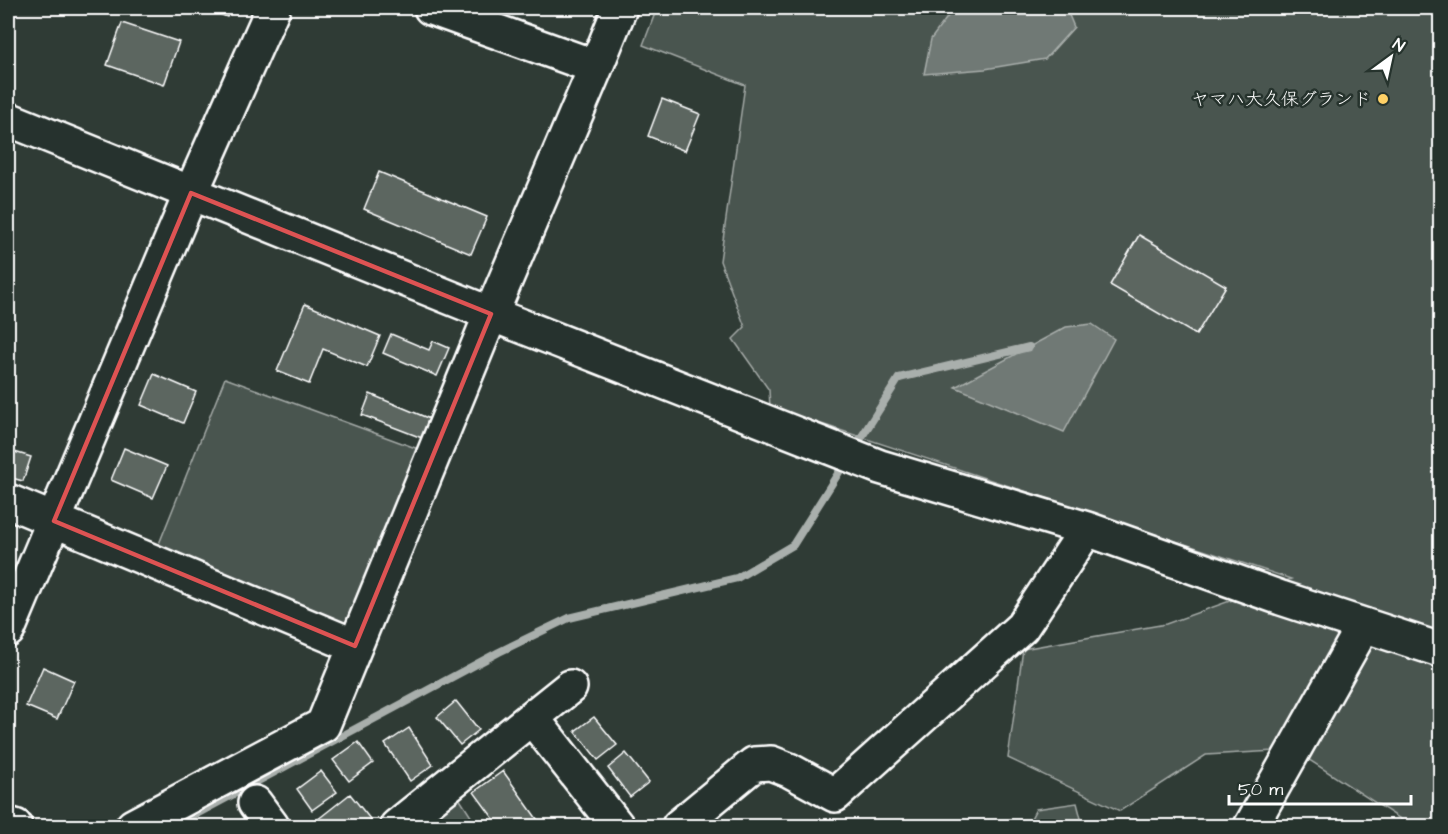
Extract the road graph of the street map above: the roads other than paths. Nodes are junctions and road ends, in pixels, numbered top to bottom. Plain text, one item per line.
1 (273, 8) edge
2 (431, 8) edge
3 (620, 8) edge
4 (597, 67) junction
5 (8, 119) edge
6 (191, 193) junction
7 (491, 314) junction
8 (8, 501) edge
9 (54, 520) junction
10 (1087, 529) junction
11 (1364, 625) junction
12 (8, 630) edge
13 (355, 646) junction
14 (1440, 650) edge
15 (570, 687) dead end
16 (532, 718) junction
17 (8, 824) edge
18 (15, 826) edge
19 (133, 826) edge
20 (398, 826) edge
21 (617, 826) edge
22 (679, 826) edge
23 (1251, 826) edge

1 - 6 street
2 - 4 street
3 - 4 street
4 - 7 street
5 - 6 street
6 - 7 street
6 - 9 street
7 - 10 street
7 - 13 street
8 - 9 street
9 - 12 street
9 - 13 street
10 - 11 street
10 - 22 street
11 - 14 street
11 - 23 street
13 - 19 street
15 - 16 street
16 - 20 street
16 - 21 street
17 - 18 street

